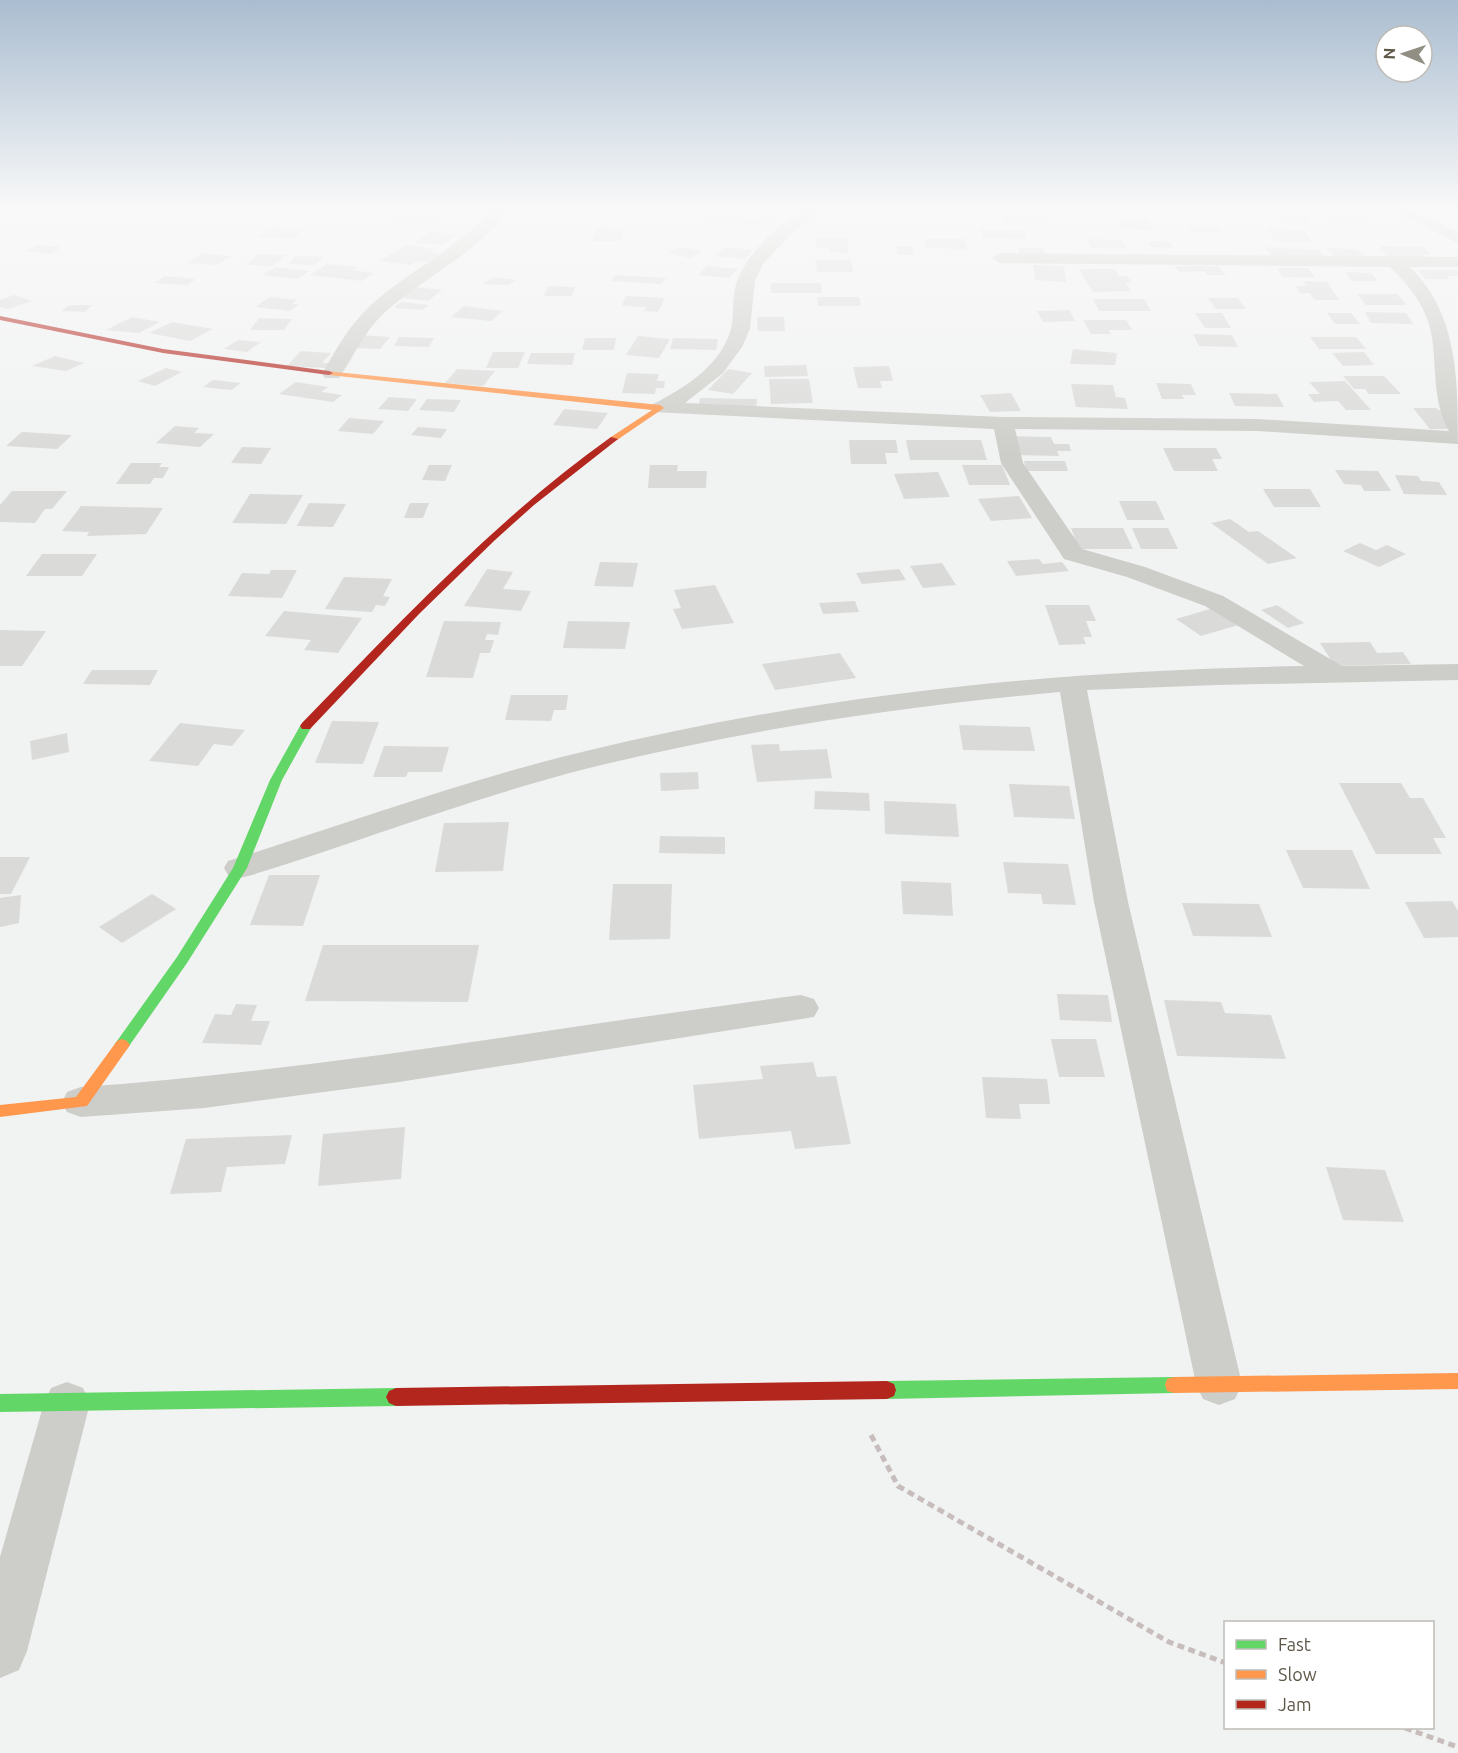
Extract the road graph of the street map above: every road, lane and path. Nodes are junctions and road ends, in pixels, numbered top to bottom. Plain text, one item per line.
1 (403, 291) edge
2 (744, 291) edge
3 (1422, 291) edge
4 (0, 318) edge
5 (332, 374) junction
6 (660, 408) junction
7 (1003, 423) junction
8 (1458, 428) edge
9 (1458, 438) edge
10 (1458, 672) edge
11 (1336, 674) junction
12 (1072, 683) junction
13 (240, 868) junction
14 (801, 1008) dead end
15 (81, 1102) junction
16 (0, 1111) edge
17 (1458, 1381) edge
18 (1219, 1384) junction
19 (847, 1389) junction
20 (0, 1403) edge
21 (67, 1403) junction
22 (0, 1651) edge
23 (1224, 1662) edge
24 (1408, 1729) edge
25 (1458, 1747) edge

1 - 5 street
2 - 6 street
3 - 8 street
4 - 5 street
5 - 6 street
6 - 7 street
6 - 13 street
7 - 9 street
7 - 11 street
10 - 11 street
11 - 12 street
12 - 13 street
12 - 18 street
13 - 15 street
14 - 15 street
15 - 16 street
17 - 18 street
18 - 19 street
19 - 21 street
19 - 23 path
20 - 21 street
21 - 22 street
24 - 25 path

